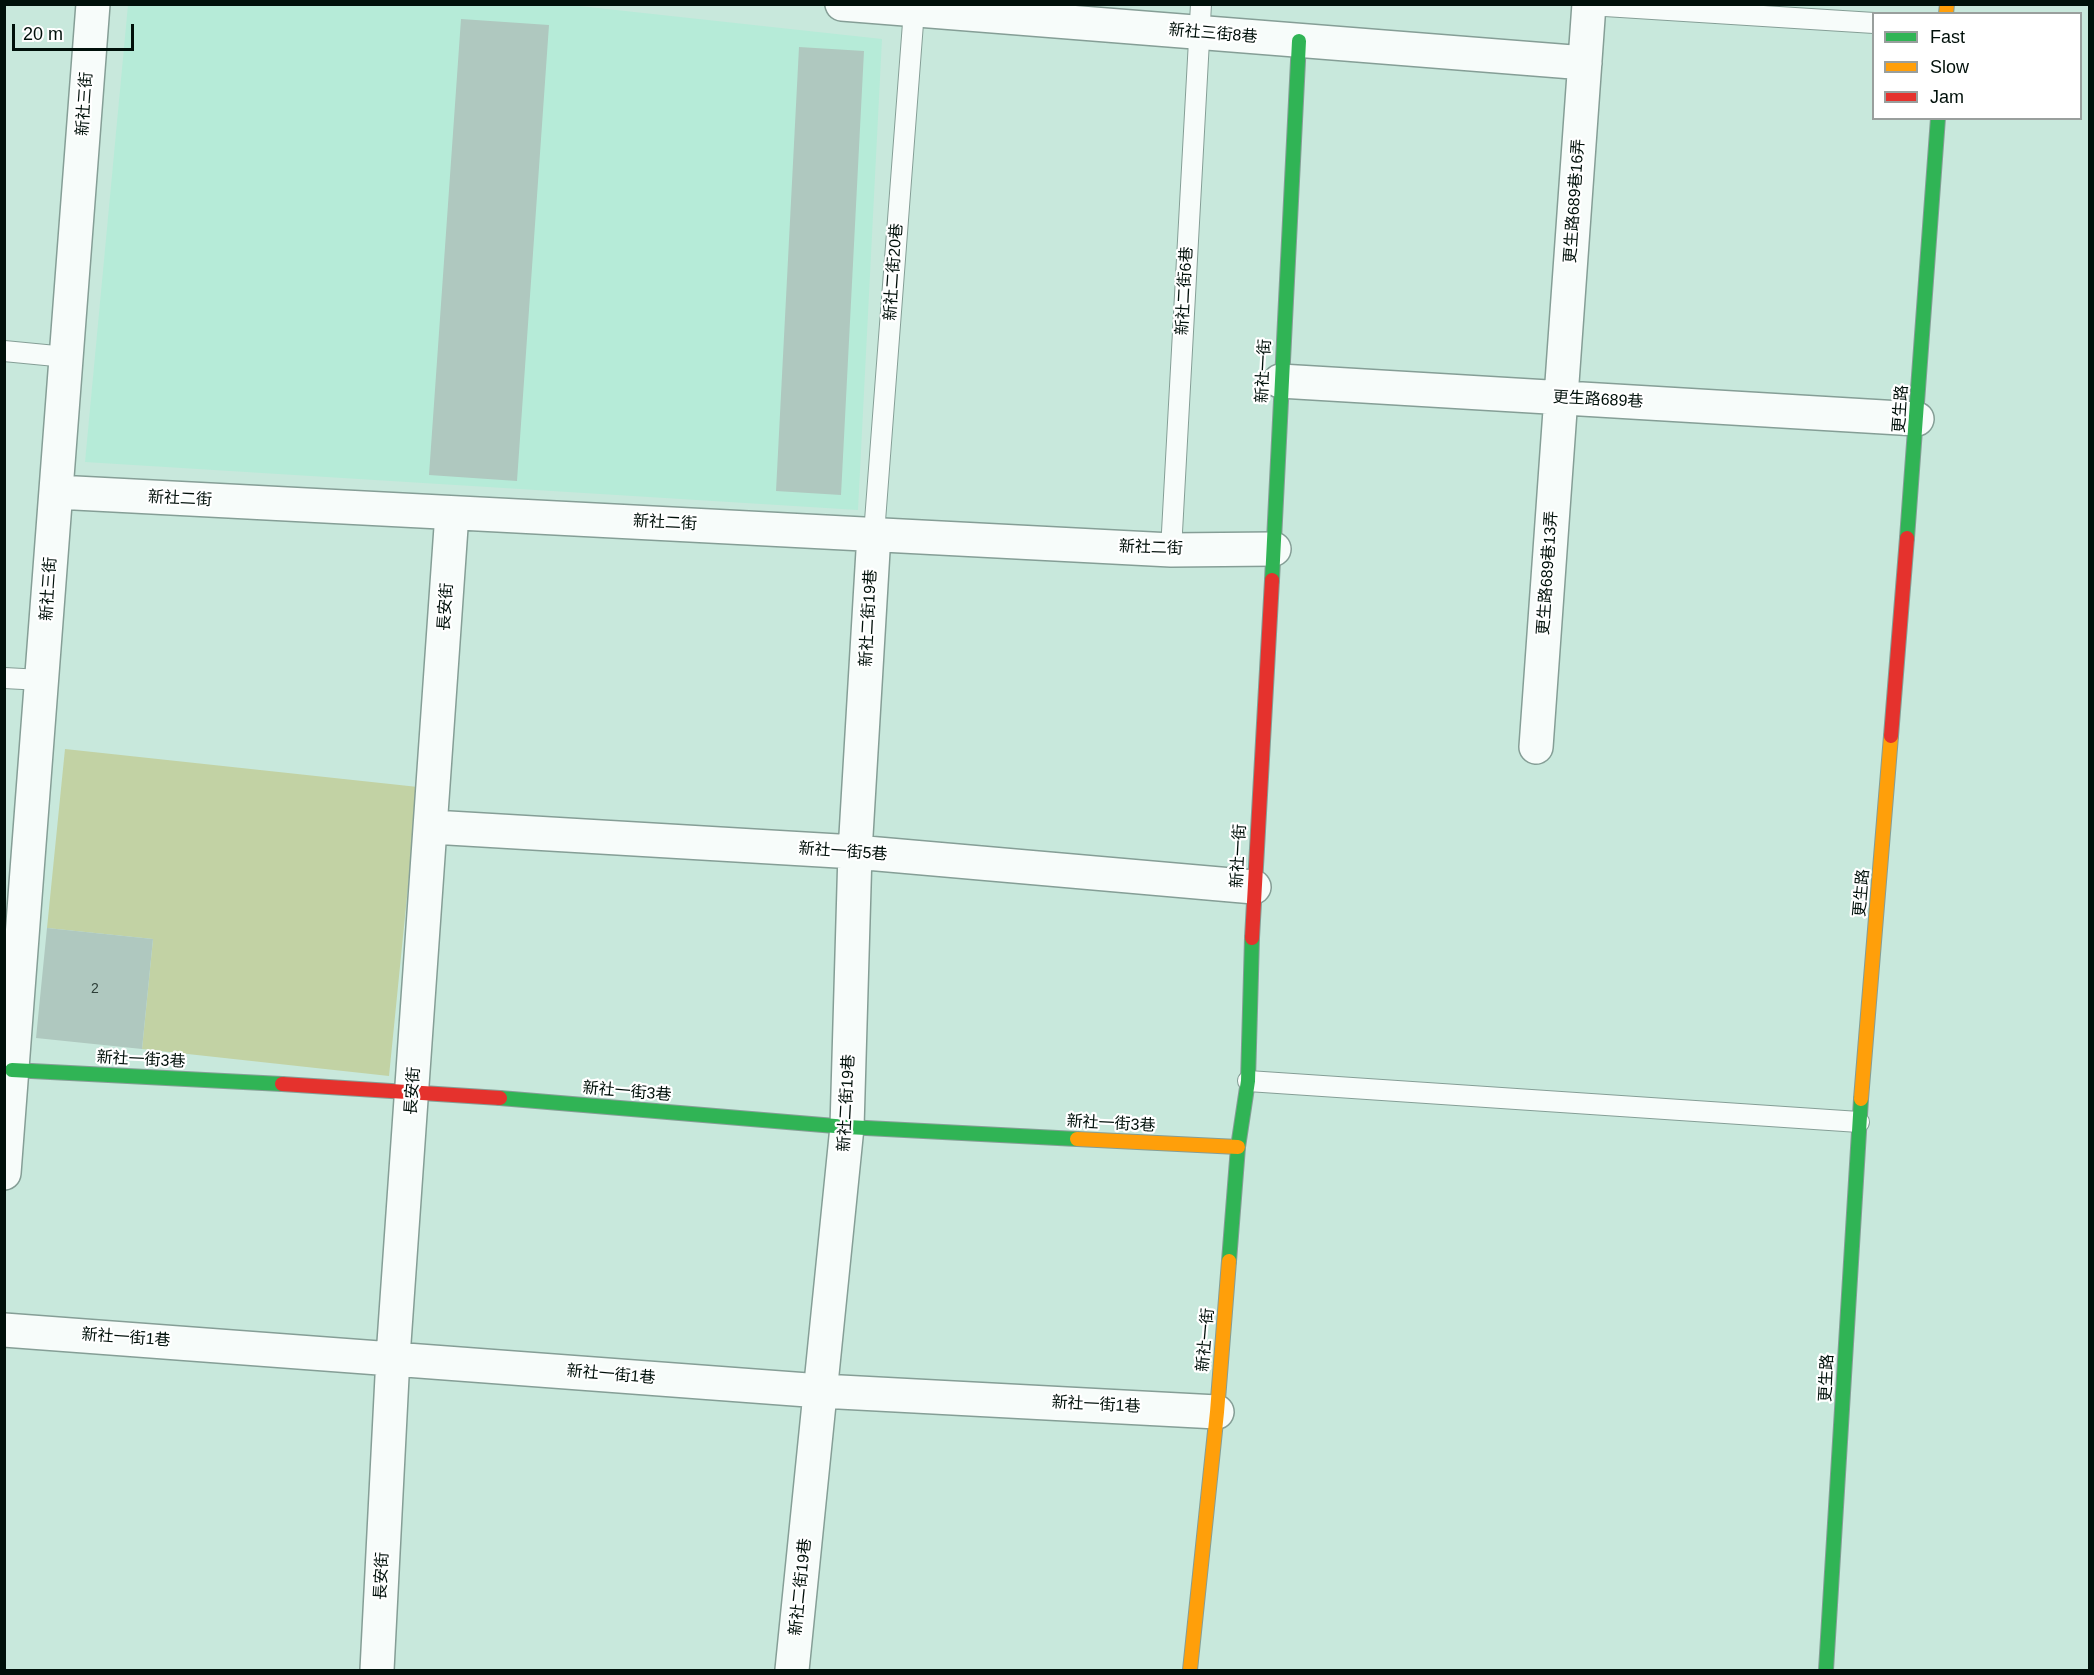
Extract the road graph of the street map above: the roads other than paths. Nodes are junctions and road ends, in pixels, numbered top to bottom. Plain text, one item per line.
1 (93, 4) edge
2 (842, 4) edge
3 (1589, 5) edge
4 (914, 10) junction
5 (1199, 19) edge
6 (1872, 22) edge
7 (1299, 41) junction
8 (1586, 63) junction
9 (1938, 120) edge
10 (4, 351) edge
11 (66, 357) junction
12 (1280, 381) junction
13 (1561, 398) junction
14 (1917, 419) junction
15 (56, 492) junction
16 (452, 513) junction
17 (874, 534) junction
18 (1274, 549) junction
19 (1171, 550) junction
20 (4, 678) edge
21 (42, 680) junction
22 (1536, 747) dead end
23 (432, 827) junction
24 (855, 852) junction
25 (1254, 887) junction
26 (12, 1070) junction
27 (1248, 1081) junction
28 (412, 1091) junction
29 (1859, 1122) junction
30 (847, 1127) junction
31 (1238, 1147) junction
32 (4, 1173) edge
33 (4, 1330) edge
34 (393, 1358) junction
35 (821, 1391) junction
36 (1217, 1412) junction
37 (377, 1671) edge
38 (792, 1671) edge
39 (1190, 1671) edge
40 (1826, 1671) edge

1 - 11 street, 新社三街
2 - 4 street, 新社三街8巷
3 - 6 lane
3 - 8 street, 更生路689巷16弄
4 - 5 street, 新社三街8巷
4 - 17 lane, 新社二街20巷
5 - 7 street, 新社三街8巷
5 - 19 lane, 新社二街6巷
7 - 8 street, 新社三街8巷
7 - 12 street, 新社一街
8 - 13 street, 更生路689巷16弄
9 - 14 street, 更生路
10 - 11 lane
11 - 15 street, 新社三街
12 - 13 street, 更生路689巷
12 - 18 street, 新社一街
13 - 14 street, 更生路689巷
13 - 22 street, 更生路689巷13弄
14 - 29 street, 更生路
15 - 16 street, 新社二街
15 - 21 street, 新社三街
16 - 17 street, 新社二街
16 - 23 street, 長安街
17 - 19 street, 新社二街
17 - 24 street, 新社二街19巷
18 - 19 street, 新社二街
18 - 25 street, 新社一街
20 - 21 lane
21 - 26 street, 新社三街
23 - 24 street, 新社一街5巷
23 - 28 street, 長安街
24 - 25 street, 新社一街5巷
24 - 30 street, 新社二街19巷
25 - 27 street, 新社一街
26 - 28 street, 新社一街3巷
26 - 32 street, 新社三街
27 - 29 lane
27 - 31 street, 新社一街
28 - 30 street, 新社一街3巷
28 - 34 street, 長安街
29 - 40 street, 更生路
30 - 31 street, 新社一街3巷
30 - 35 street, 新社二街19巷
31 - 36 street, 新社一街
33 - 34 street, 新社一街1巷
34 - 35 street, 新社一街1巷
34 - 37 street, 長安街
35 - 36 street, 新社一街1巷
35 - 38 street, 新社二街19巷
36 - 39 street, 新社一街

